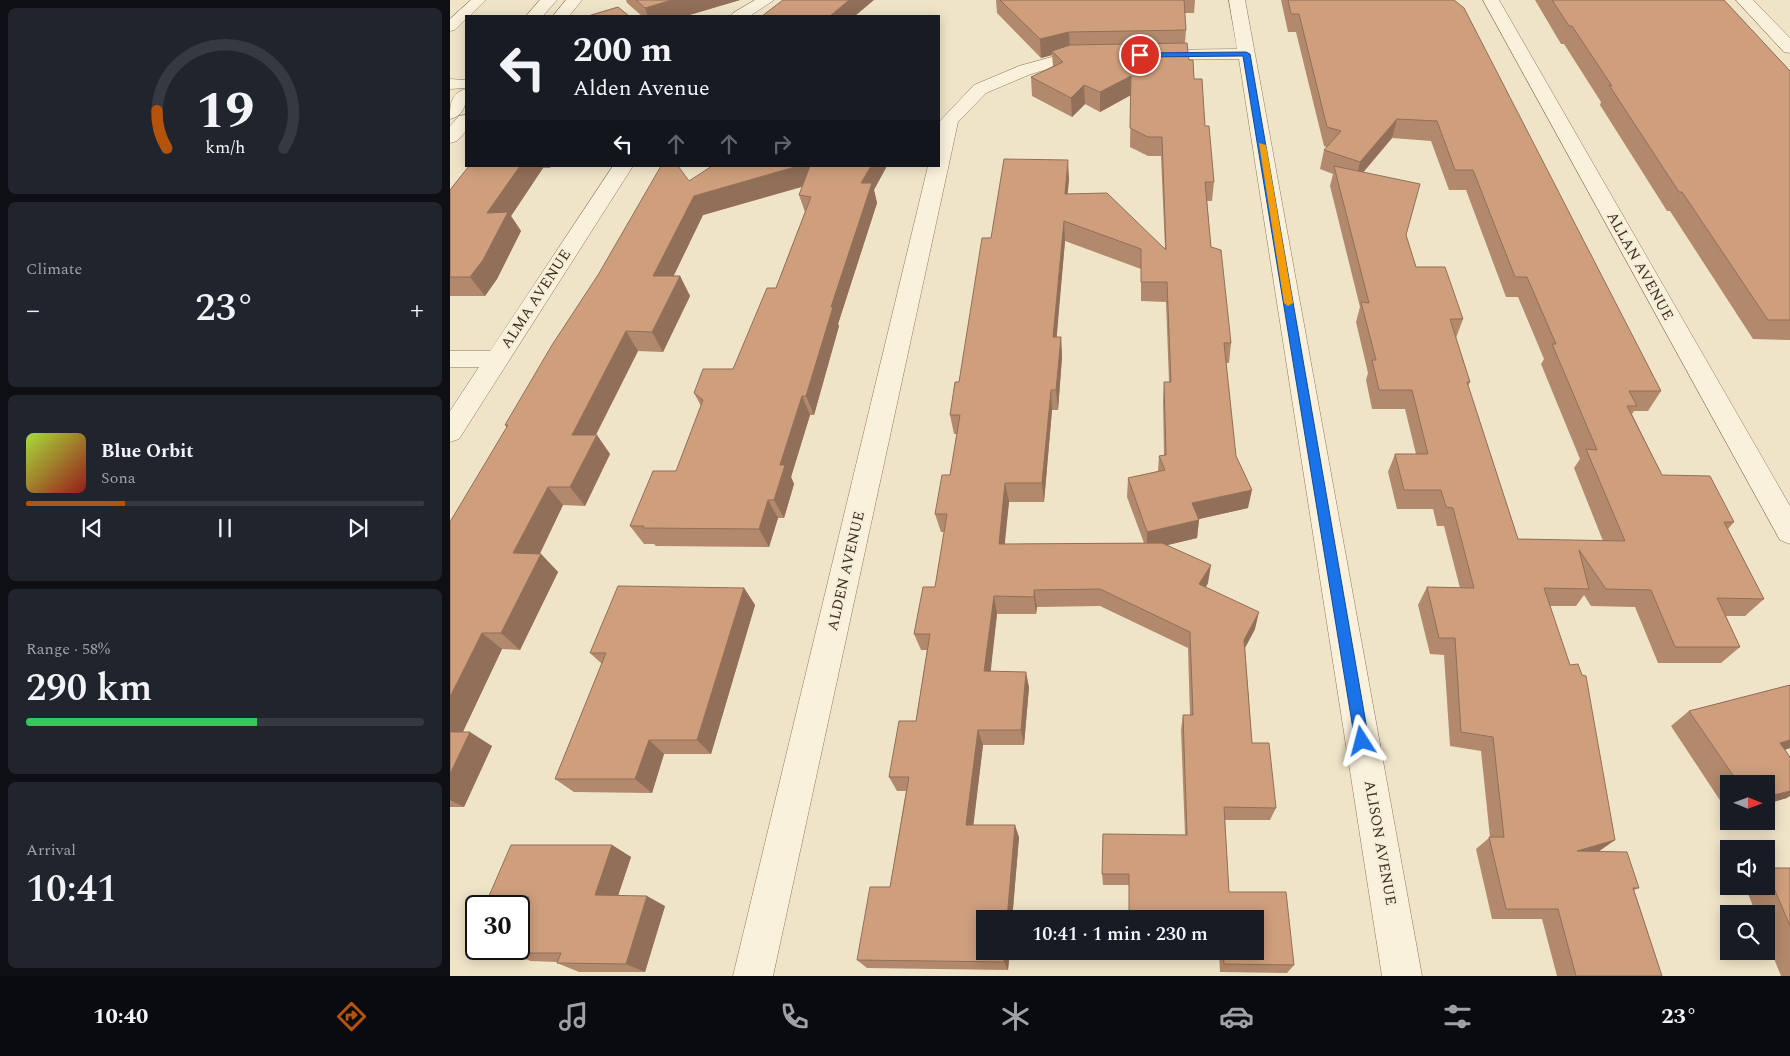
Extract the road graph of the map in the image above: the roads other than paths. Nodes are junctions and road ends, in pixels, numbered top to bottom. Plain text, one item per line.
1 (479, 0) edge
2 (549, 0) edge
3 (574, 0) edge
4 (766, 0) edge
5 (1237, 0) edge
6 (1491, 0) edge
7 (1744, 0) edge
8 (535, 15) edge
9 (562, 15) edge
10 (741, 15) edge
11 (450, 27) edge
12 (1790, 48) edge
13 (1246, 54) junction
14 (1139, 55) edge
15 (1109, 56) edge
16 (450, 84) edge
17 (465, 84) edge
18 (465, 95) edge
19 (450, 114) edge
20 (465, 121) edge
21 (450, 137) edge
22 (940, 157) edge
23 (622, 167) edge
24 (938, 167) edge
25 (450, 359) edge
26 (497, 359) junction
27 (450, 432) edge
28 (1790, 532) edge
29 (753, 976) edge
30 (1402, 976) edge

1 - 11 lane
2 - 8 street
3 - 9 street
4 - 10 street
5 - 13 street, ALISON AVENUE
6 - 28 street, ALLAN AVENUE
7 - 12 street
13 - 14 street
13 - 30 street, ALISON AVENUE
15 - 22 street, ALDEN AVENUE
16 - 17 lane
18 - 19 street
20 - 21 street
23 - 26 street, ALMA AVENUE
24 - 29 street, ALDEN AVENUE
25 - 26 street
26 - 27 street, ALMA AVENUE

